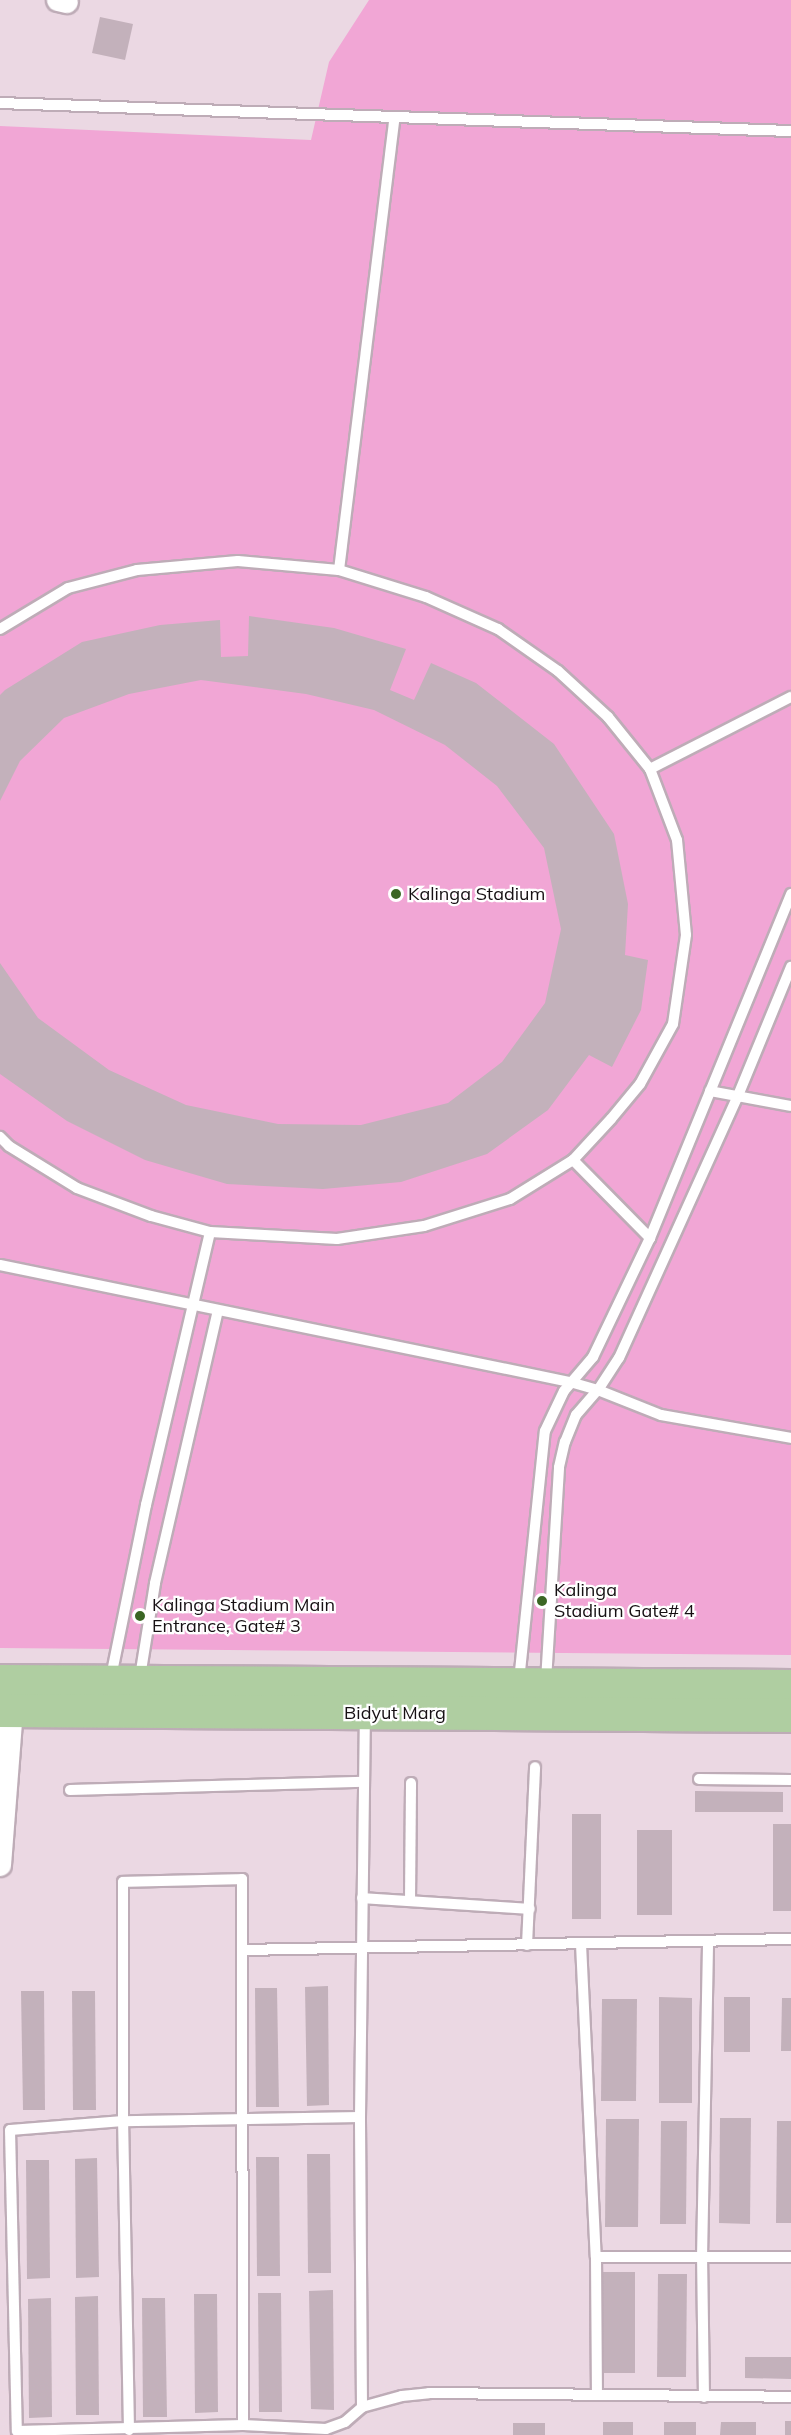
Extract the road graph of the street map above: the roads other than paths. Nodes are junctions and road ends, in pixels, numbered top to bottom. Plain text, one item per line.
1 (0, 103) edge
2 (394, 117) junction
3 (791, 131) edge
4 (339, 570) junction
5 (1, 627) edge
6 (791, 697) edge
7 (650, 769) junction
8 (791, 894) edge
9 (791, 967) edge
10 (710, 1091) junction
11 (737, 1098) junction
12 (791, 1106) edge
13 (0, 1137) edge
14 (573, 1160) junction
15 (210, 1232) junction
16 (650, 1238) junction
17 (0, 1265) edge
18 (195, 1305) junction
19 (218, 1311) junction
20 (570, 1382) junction
21 (598, 1390) junction
22 (791, 1438) edge
23 (125, 1682) junction
24 (533, 1684) junction
25 (791, 1686) edge
26 (4, 1700) edge
27 (365, 1713) junction
28 (791, 1715) edge
29 (5, 1754) edge
30 (535, 1767) dead end
31 (699, 1779) dead end
32 (791, 1780) edge
33 (364, 1782) junction
34 (411, 1783) dead end
35 (70, 1790) dead end
36 (0, 1865) edge
37 (362, 1898) junction
38 (410, 1901) junction
39 (530, 1909) junction
40 (791, 1939) edge
41 (708, 1941) junction
42 (581, 1944) junction
43 (527, 1945) junction
44 (362, 1946) junction
45 (243, 1950) junction
46 (360, 2117) junction
47 (242, 2120) junction
48 (123, 2121) junction
49 (596, 2257) junction
50 (791, 2257) edge
51 (702, 2258) junction
52 (597, 2394) junction
53 (704, 2397) junction
54 (791, 2397) edge
55 (362, 2407) junction
56 (243, 2425) junction
57 (129, 2430) junction

1 - 2 lane
2 - 3 lane
2 - 4 lane
4 - 5 lane
4 - 7 lane
6 - 7 lane
7 - 14 lane
8 - 10 lane
9 - 11 lane
10 - 11 lane
10 - 16 lane
11 - 12 lane
11 - 21 lane
13 - 15 lane
14 - 15 lane
14 - 16 lane
15 - 18 lane
16 - 20 lane
17 - 18 lane
18 - 19 lane
18 - 23 lane
19 - 20 lane
19 - 23 lane
20 - 21 lane
20 - 24 lane
21 - 22 lane
21 - 24 lane
23 - 24 main road, Bidyut Marg
23 - 26 main road, Bidyut Marg
24 - 25 main road, Bidyut Marg
26 - 27 main road, Bidyut Marg
26 - 29 street
27 - 28 main road, Bidyut Marg
27 - 33 lane
29 - 36 street
30 - 39 lane
31 - 32 lane
33 - 35 lane
33 - 37 lane
34 - 38 lane
37 - 38 lane
37 - 44 lane
38 - 39 lane
39 - 43 lane
40 - 41 lane
41 - 42 lane
41 - 51 lane
42 - 43 lane
42 - 49 lane
43 - 44 lane
44 - 45 lane
44 - 46 lane
45 - 47 lane
45 - 48 lane
46 - 47 lane
46 - 55 lane
47 - 48 lane
47 - 56 lane
48 - 57 lane
48 - 57 lane
49 - 51 lane
49 - 52 lane
50 - 51 lane
51 - 53 lane
52 - 53 lane
52 - 55 lane
53 - 54 lane
55 - 56 lane
56 - 57 lane

